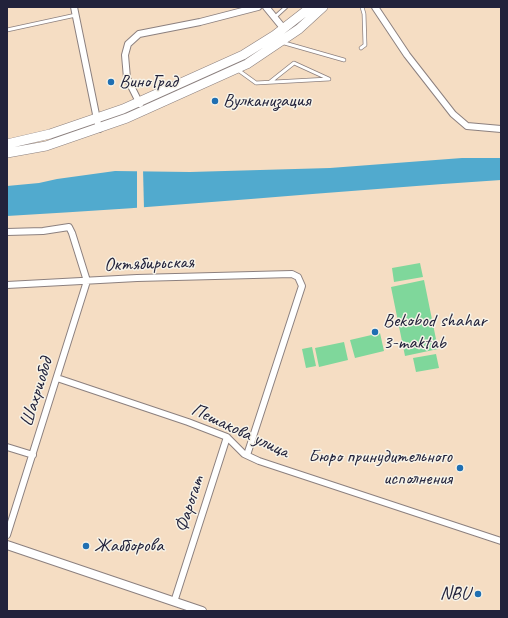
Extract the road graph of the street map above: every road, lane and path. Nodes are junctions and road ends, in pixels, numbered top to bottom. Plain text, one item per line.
1 (74, 7) edge
2 (258, 7) edge
3 (266, 7) edge
4 (286, 7) edge
5 (311, 7) edge
6 (323, 7) edge
7 (362, 7) edge
8 (375, 7) edge
9 (76, 15) junction
10 (275, 17) junction
11 (284, 29) junction
12 (7, 30) edge
13 (277, 39) junction
14 (361, 48) dead end
15 (344, 60) dead end
16 (237, 68) junction
17 (270, 82) junction
18 (139, 102) junction
19 (143, 111) junction
20 (97, 119) junction
21 (99, 128) junction
22 (501, 128) edge
23 (7, 143) edge
24 (7, 153) edge
25 (7, 232) edge
26 (87, 282) junction
27 (7, 285) edge
28 (57, 378) junction
29 (227, 438) junction
30 (7, 446) edge
31 (33, 455) junction
32 (247, 455) junction
33 (7, 535) edge
34 (501, 541) edge
35 (7, 545) edge
36 (174, 602) junction
37 (202, 611) edge

1 - 9 street
2 - 18 street
3 - 10 street
4 - 10 lane
5 - 11 main road
6 - 13 main road
7 - 14 lane
8 - 22 street
9 - 12 lane
9 - 20 street
10 - 11 street
11 - 13 main road
13 - 15 lane
13 - 16 main road
13 - 18 main road
16 - 17 lane
16 - 19 main road
17 - 17 lane
18 - 19 street
18 - 20 main road
19 - 21 main road
20 - 21 street
20 - 23 main road
21 - 24 main road
25 - 26 street
26 - 27 street, Октябирьская
26 - 28 street, Шахриобод
26 - 32 street, Октябирьская
28 - 29 street, Пешакова улица
28 - 31 street, Шахриобод
29 - 32 street, Пешакова улица
29 - 36 street, Фарогат
30 - 31 street
31 - 33 street, Шахриобод
32 - 34 street, Пешакова улица
35 - 36 street
36 - 37 street

